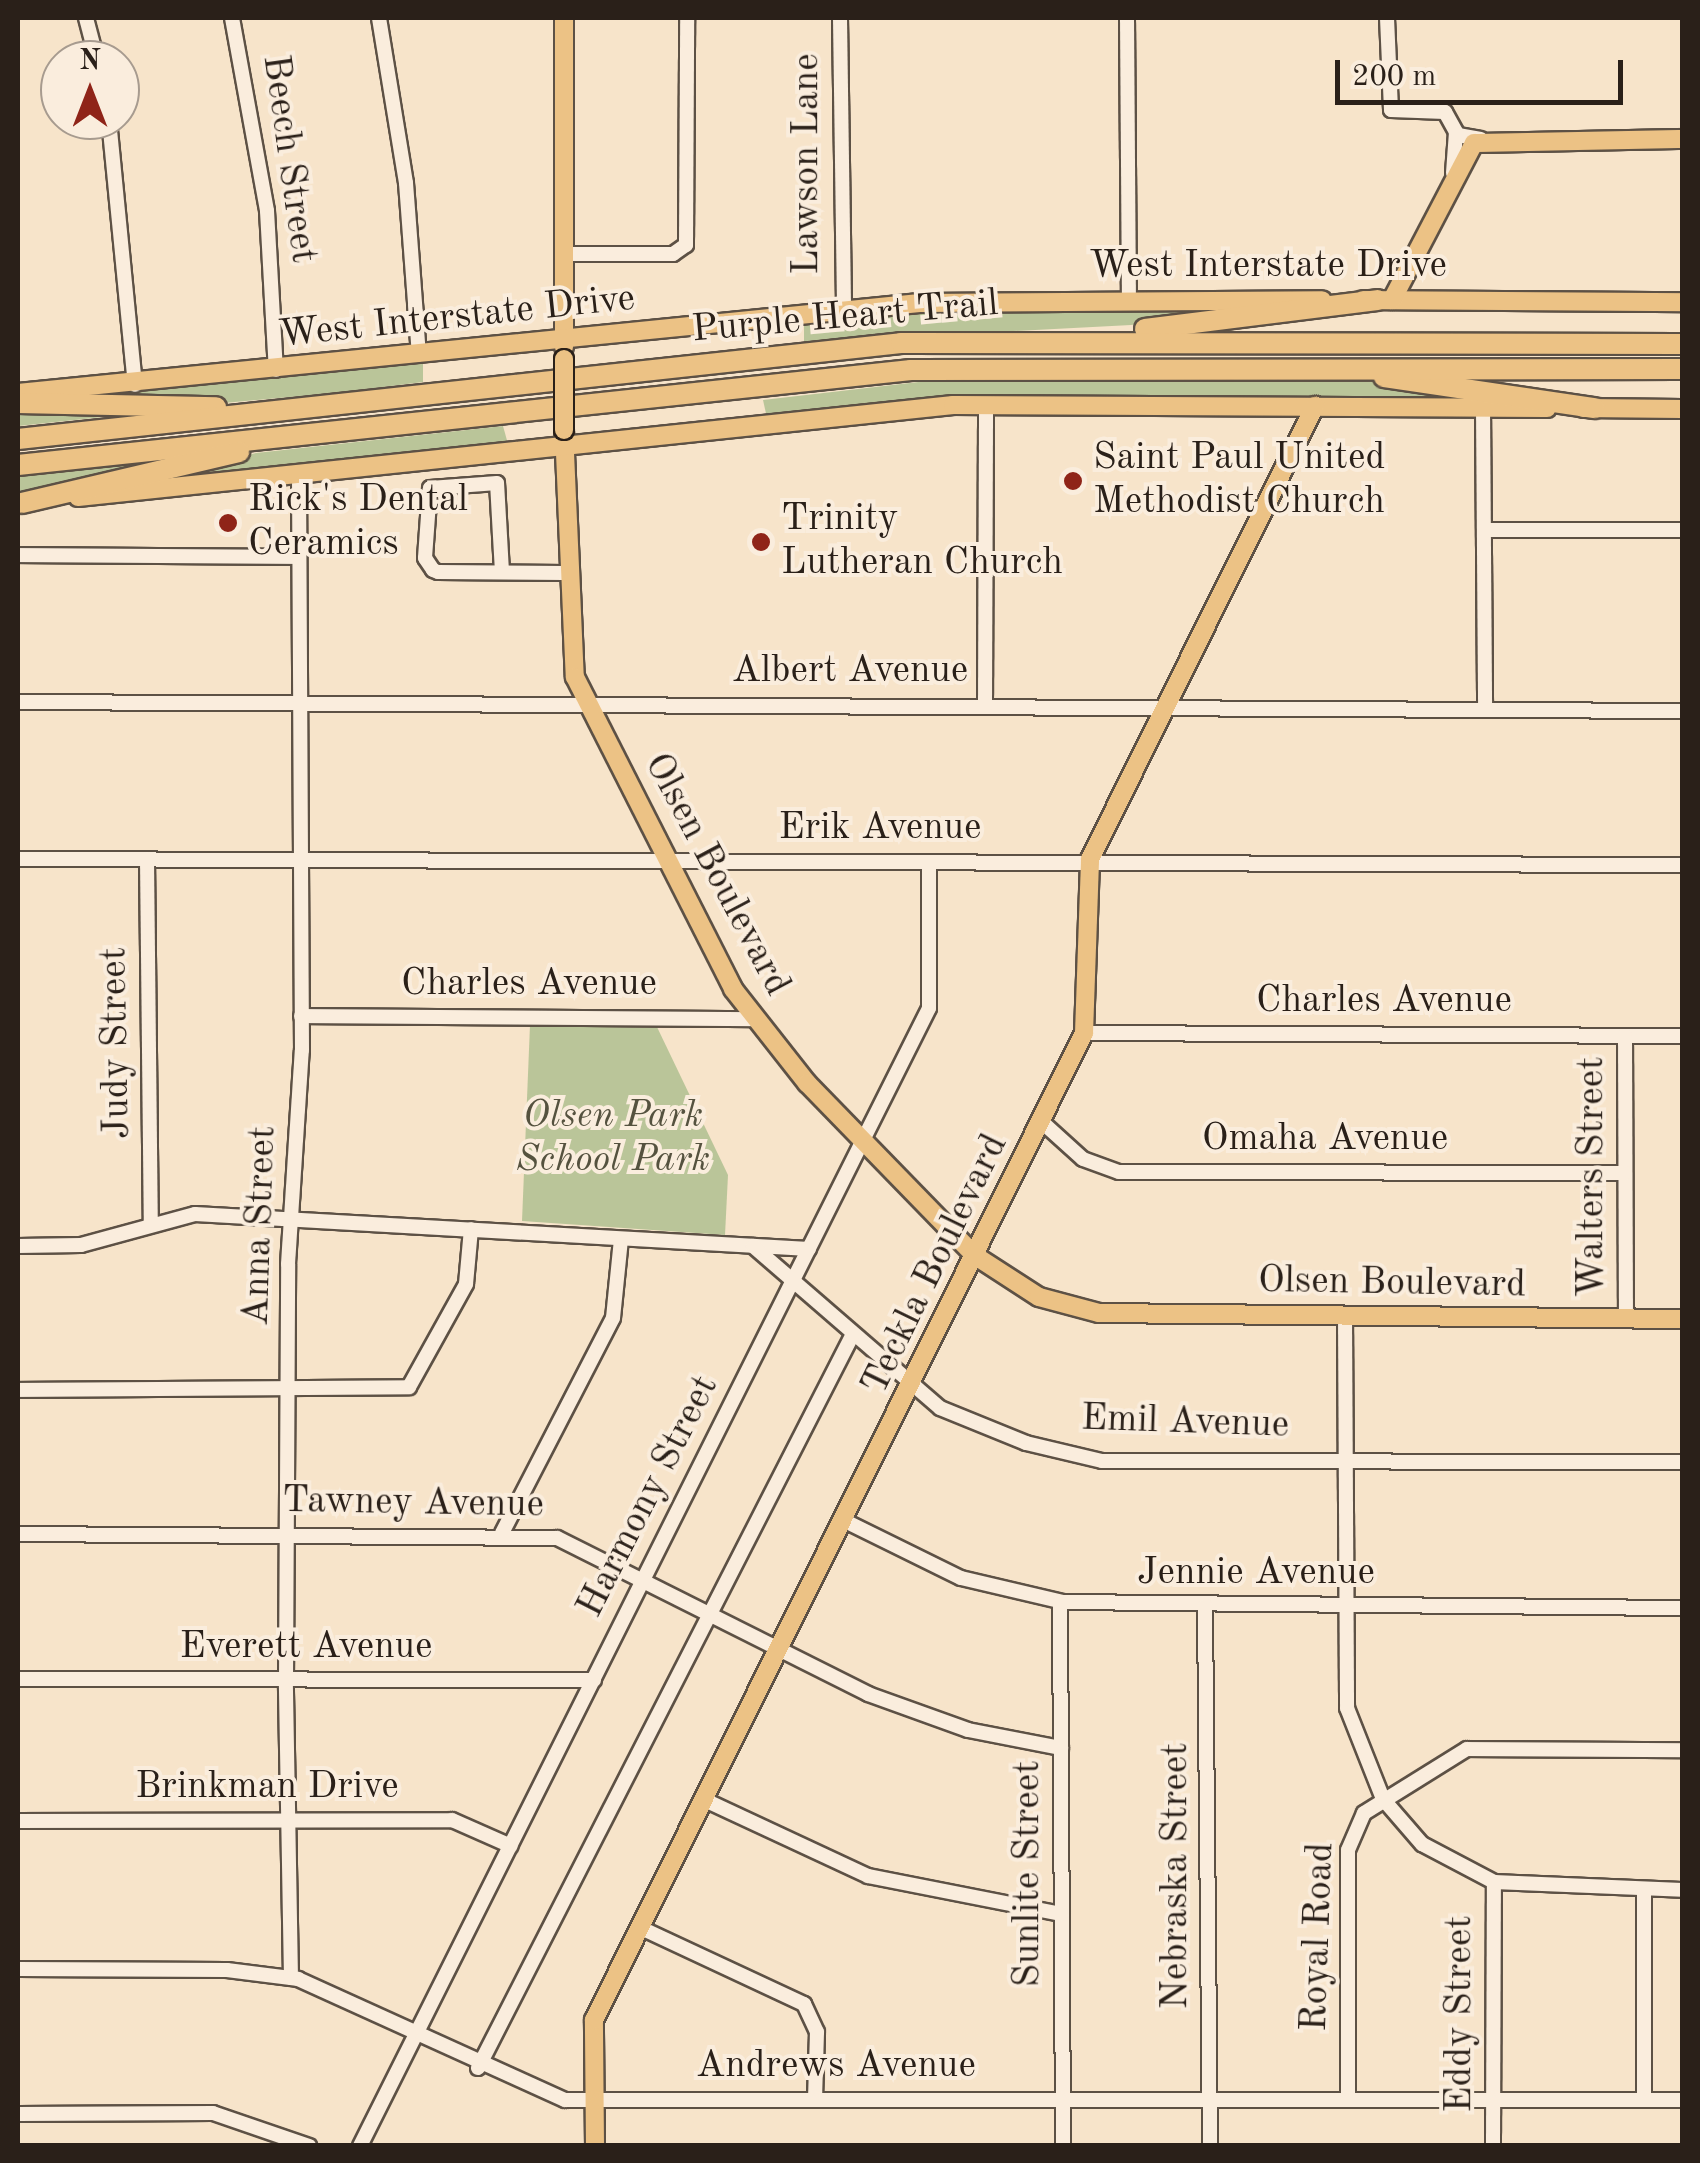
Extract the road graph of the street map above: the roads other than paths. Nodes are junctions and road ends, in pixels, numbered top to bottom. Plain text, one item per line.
1 (232, 18) edge
2 (379, 18) edge
3 (564, 18) edge
4 (688, 18) edge
5 (840, 18) edge
6 (1128, 18) edge
7 (1387, 18) edge
8 (1456, 132) junction
9 (1492, 139) junction
10 (1682, 139) edge
11 (112, 140) edge
12 (1453, 173) junction
13 (564, 254) junction
14 (1129, 299) junction
15 (1385, 300) junction
16 (1682, 302) edge
17 (844, 311) junction
18 (1074, 337) junction
19 (564, 339) junction
20 (1682, 344) edge
21 (418, 355) junction
22 (1278, 366) junction
23 (1682, 369) edge
24 (276, 370) junction
25 (134, 385) junction
26 (18, 394) edge
27 (18, 403) edge
28 (986, 404) junction
29 (1315, 406) junction
30 (1482, 407) junction
31 (318, 408) junction
32 (1595, 408) junction
33 (1682, 409) edge
34 (373, 426) junction
35 (18, 439) edge
36 (564, 439) junction
37 (18, 465) edge
38 (299, 476) junction
39 (20, 504) edge
40 (1484, 530) junction
41 (1682, 530) edge
42 (18, 555) edge
43 (299, 557) junction
44 (502, 572) junction
45 (564, 573) junction
46 (18, 702) edge
47 (300, 702) junction
48 (588, 704) junction
49 (985, 706) junction
50 (1166, 707) junction
51 (1485, 710) junction
52 (1682, 711) edge
53 (18, 859) edge
54 (147, 859) junction
55 (300, 860) junction
56 (668, 861) junction
57 (929, 862) junction
58 (1090, 862) junction
59 (1682, 865) edge
60 (301, 1016) junction
61 (756, 1019) junction
62 (1084, 1033) junction
63 (1625, 1036) junction
64 (1682, 1036) edge
65 (1042, 1122) junction
66 (864, 1140) junction
67 (1624, 1173) junction
68 (291, 1217) junction
69 (151, 1226) junction
70 (470, 1229) junction
71 (621, 1239) junction
72 (18, 1246) edge
73 (753, 1246) junction
74 (810, 1249) junction
75 (974, 1255) junction
76 (793, 1283) junction
77 (1345, 1316) junction
78 (1626, 1319) junction
79 (1682, 1320) edge
80 (853, 1334) junction
81 (914, 1386) junction
82 (18, 1390) edge
83 (289, 1391) junction
84 (1345, 1460) junction
85 (1682, 1462) edge
86 (846, 1521) junction
87 (502, 1533) junction
88 (18, 1534) edge
89 (289, 1534) junction
90 (643, 1582) junction
91 (1060, 1602) junction
92 (1204, 1606) junction
93 (1346, 1606) junction
94 (1682, 1608) edge
95 (706, 1614) junction
96 (780, 1651) junction
97 (18, 1679) edge
98 (594, 1680) junction
99 (286, 1681) junction
100 (1061, 1748) junction
101 (1682, 1750) edge
102 (1382, 1798) junction
103 (705, 1800) junction
104 (18, 1821) edge
105 (290, 1821) junction
106 (511, 1846) junction
107 (1494, 1882) junction
108 (1644, 1890) junction
109 (1682, 1890) edge
110 (1062, 1914) junction
111 (641, 1928) junction
112 (18, 1969) edge
113 (291, 1978) junction
114 (414, 2038) junction
115 (478, 2068) junction
116 (814, 2099) junction
117 (595, 2100) junction
118 (1062, 2100) junction
119 (1210, 2100) junction
120 (1348, 2100) junction
121 (1492, 2100) junction
122 (1644, 2100) junction
123 (1682, 2100) edge
124 (18, 2114) edge
125 (308, 2146) edge
126 (360, 2146) edge
127 (595, 2146) edge
128 (1063, 2146) edge
129 (1210, 2146) edge
130 (1493, 2146) edge

1 - 24 street, Beech Street
2 - 21 street
3 - 13 main road, Olsen Boulevard
4 - 13 street
5 - 17 street, Lawson Lane
6 - 14 street
7 - 8 street
8 - 9 street
8 - 12 street
9 - 10 main road
9 - 12 main road
11 - 25 street
12 - 15 main road
13 - 19 main road, Olsen Boulevard
14 - 15 main road, West Interstate Drive
14 - 17 main road, West Interstate Drive
15 - 16 main road, West Interstate Drive
15 - 18 highway
17 - 19 main road, West Interstate Drive
18 - 20 highway, Purple Heart Trail
18 - 31 highway, Purple Heart Trail
19 - 21 main road, West Interstate Drive
19 - 36 main road, Olsen Boulevard, bridge
21 - 24 main road, West Interstate Drive
22 - 23 highway, Purple Heart Trail
22 - 32 highway
22 - 34 highway, Purple Heart Trail
24 - 25 main road, West Interstate Drive
25 - 26 main road, West Interstate Drive
27 - 31 highway
28 - 29 main road
28 - 36 main road
28 - 49 street
29 - 30 main road
29 - 50 main road, Teckla Boulevard
30 - 32 main road
30 - 40 street
31 - 35 highway, Purple Heart Trail
32 - 33 main road
34 - 37 highway, Purple Heart Trail
34 - 39 highway
36 - 38 main road
36 - 45 main road, Olsen Boulevard
38 - 39 main road
38 - 43 street, Anna Street
40 - 41 street
40 - 51 street
42 - 43 street
43 - 47 street, Anna Street
44 - 44 street
44 - 45 street
45 - 48 main road, Olsen Boulevard
46 - 47 street, Albert Avenue
47 - 48 street, Albert Avenue
47 - 55 street, Anna Street
48 - 49 street, Albert Avenue
48 - 56 main road, Olsen Boulevard
49 - 50 street, Albert Avenue
50 - 51 street, Albert Avenue
50 - 58 main road, Teckla Boulevard
51 - 52 street, Albert Avenue
53 - 54 street, Erik Avenue
54 - 55 street, Erik Avenue
54 - 69 street, Judy Street
55 - 56 street, Erik Avenue
55 - 60 street, Anna Street
56 - 57 street, Erik Avenue
56 - 61 main road, Olsen Boulevard
57 - 58 street, Erik Avenue
57 - 66 street, Harmony Street
58 - 59 street, Erik Avenue
58 - 62 main road, Teckla Boulevard
60 - 61 street, Charles Avenue
60 - 68 street, Anna Street
61 - 66 main road, Olsen Boulevard
62 - 63 street, Charles Avenue
62 - 65 main road, Teckla Boulevard
63 - 64 street, Charles Avenue
63 - 67 street, Walters Street
65 - 67 street, Omaha Avenue
65 - 75 main road, Teckla Boulevard
66 - 74 street, Harmony Street
66 - 75 main road, Olsen Boulevard
67 - 78 street, Walters Street
68 - 69 street
68 - 70 street
68 - 83 street, Anna Street
69 - 72 street
70 - 71 street
70 - 83 street
71 - 73 street
71 - 87 street
73 - 74 street
73 - 76 street, Emil Avenue
74 - 76 street, Harmony Street
75 - 77 main road, Olsen Boulevard
75 - 81 main road, Teckla Boulevard
76 - 80 street, Emil Avenue
76 - 90 street, Harmony Street
77 - 78 main road, Olsen Boulevard
77 - 84 street
78 - 79 main road, Olsen Boulevard
80 - 81 street, Emil Avenue
80 - 95 street
81 - 84 street, Emil Avenue
81 - 86 main road, Teckla Boulevard
82 - 83 street
83 - 89 street, Anna Street
84 - 85 street, Emil Avenue
84 - 93 street
86 - 91 street, Jennie Avenue
86 - 96 main road, Teckla Boulevard
87 - 89 street, Tawney Avenue
87 - 90 street, Tawney Avenue
88 - 89 street, Tawney Avenue
89 - 99 street, Anna Street
90 - 95 street, Tawney Avenue
90 - 98 street, Harmony Street
91 - 92 street, Jennie Avenue
91 - 100 street, Sunlite Street
92 - 93 street, Jennie Avenue
92 - 119 street, Nebraska Street
93 - 94 street, Jennie Avenue
93 - 102 street
95 - 96 street, Tawney Avenue
95 - 115 street
96 - 100 street, Tawney Avenue
96 - 103 main road, Teckla Boulevard
97 - 99 street, Everett Avenue
98 - 99 street, Everett Avenue
98 - 106 street, Harmony Street
99 - 105 street, Anna Street
100 - 110 street, Sunlite Street
101 - 102 street
102 - 107 street
102 - 120 street, Royal Road
103 - 110 street
103 - 111 main road, Teckla Boulevard
104 - 105 street, Brinkman Drive
105 - 106 street, Brinkman Drive
105 - 113 street, Anna Street
106 - 114 street, Harmony Street
107 - 108 street
107 - 121 street, Eddy Street
108 - 109 street
108 - 122 street
110 - 118 street, Sunlite Street
111 - 116 street
111 - 117 main road, Teckla Boulevard
112 - 113 street, Andrews Avenue
113 - 114 street, Andrews Avenue
114 - 115 street, Andrews Avenue
114 - 126 street, Harmony Street
115 - 117 street, Andrews Avenue
116 - 117 street, Andrews Avenue
116 - 118 street, Andrews Avenue
117 - 127 main road, Teckla Boulevard
118 - 119 street, Andrews Avenue
118 - 128 street, Sunlite Street
119 - 120 street, Andrews Avenue
119 - 129 street, Nebraska Street
120 - 121 street, Andrews Avenue
121 - 122 street, Andrews Avenue
121 - 130 street, Eddy Street
122 - 123 street, Andrews Avenue
124 - 125 street

